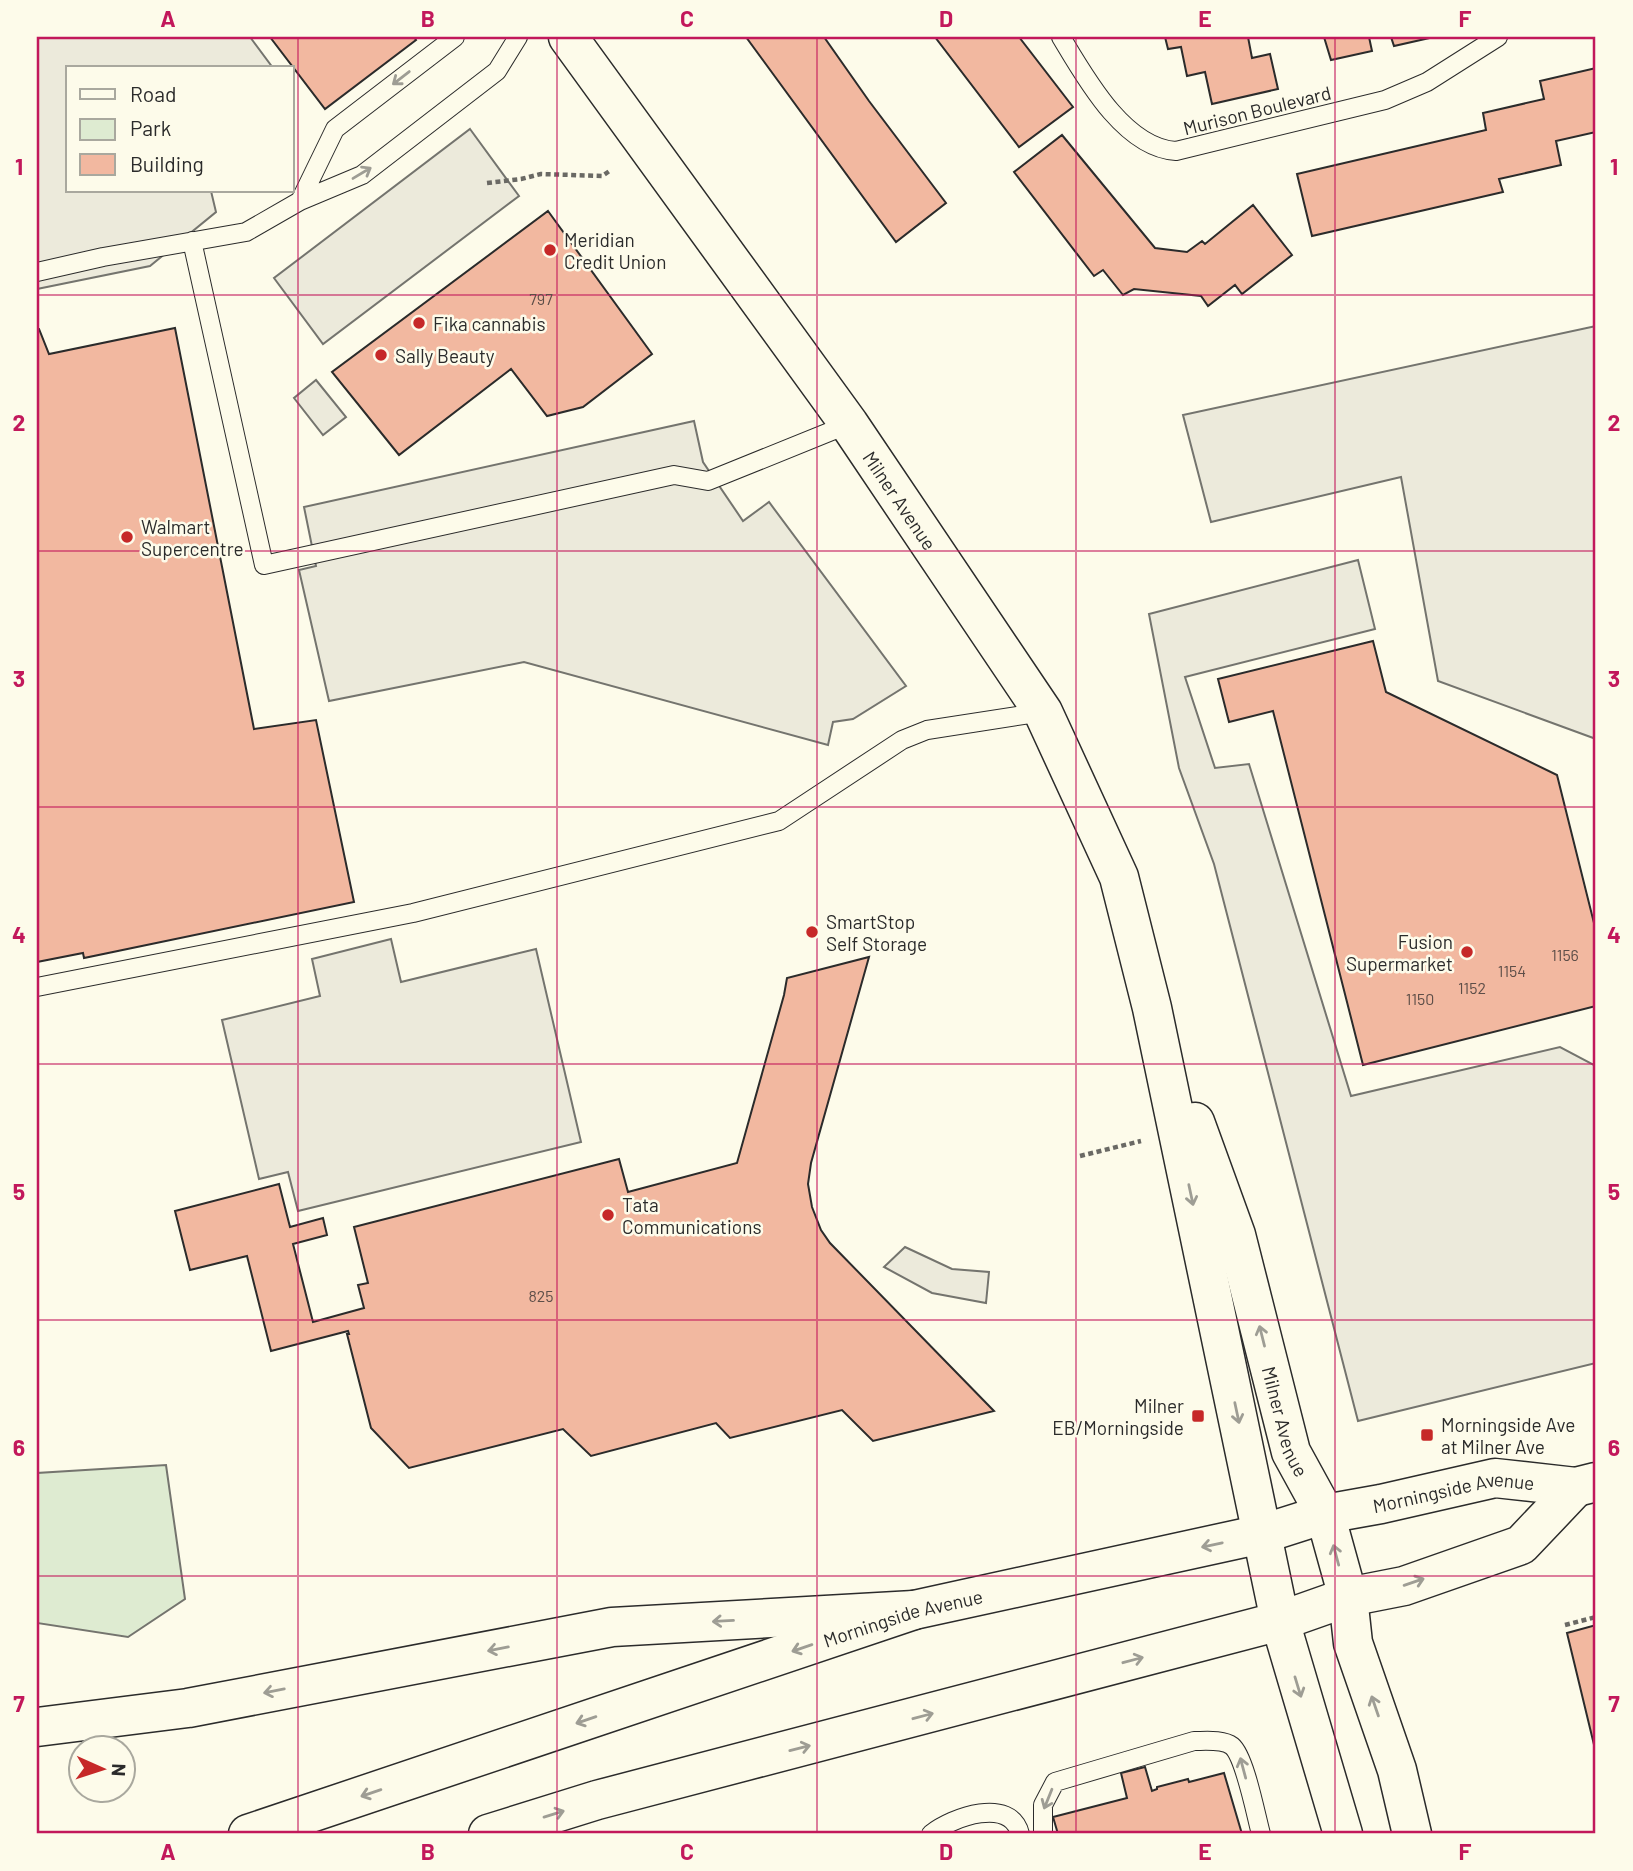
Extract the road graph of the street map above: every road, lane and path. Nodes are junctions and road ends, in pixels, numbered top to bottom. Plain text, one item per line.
1 (455, 37) edge
2 (518, 37) edge
3 (568, 37) edge
4 (1061, 37) edge
5 (1498, 37) edge
6 (611, 170) dead end
7 (488, 183) dead end
8 (300, 201) junction
9 (192, 241) junction
10 (37, 272) edge
11 (849, 424) junction
12 (1043, 712) junction
13 (37, 987) edge
14 (1152, 1008) junction
15 (1141, 1141) dead end
16 (1080, 1156) dead end
17 (1586, 1484) edge
18 (1325, 1514) junction
19 (1262, 1534) junction
20 (1348, 1597) junction
21 (914, 1610) junction
22 (1596, 1617) edge
23 (1280, 1621) junction
24 (1564, 1625) dead end
25 (37, 1727) edge
26 (248, 1834) edge
27 (488, 1834) edge
28 (931, 1834) edge
29 (1020, 1834) edge
30 (1043, 1834) edge
31 (1261, 1834) edge
32 (1343, 1834) edge
33 (1412, 1834) edge

1 -> 8 lane
8 -> 2 lane
3 - 11 main road, Milner Avenue
4 - 5 lane, Murison Boulevard
6 - 7 path
8 - 9 lane
9 - 10 lane
9 - 11 lane
11 - 12 main road, Milner Avenue
12 - 13 lane
12 - 14 main road, Milner Avenue
18 -> 14 main road, Milner Avenue
14 -> 19 main road, Milner Avenue
15 - 16 path
17 - 18 main road, Morningside Avenue
20 -> 17 main road, Morningside Avenue
18 - 19 main road, Morningside Avenue
20 -> 18 main road, Milner Avenue
19 -> 21 main road, Morningside Avenue
19 - 23 main road, Milner Avenue
20 - 23 main road, Morningside Avenue
33 -> 20 main road, Milner Avenue
21 -> 25 main road
21 -> 26 main road, Morningside Avenue
22 - 24 path
27 -> 23 main road, Morningside Avenue
23 -> 32 main road, Milner Avenue
28 - 29 lane
31 -> 30 lane

